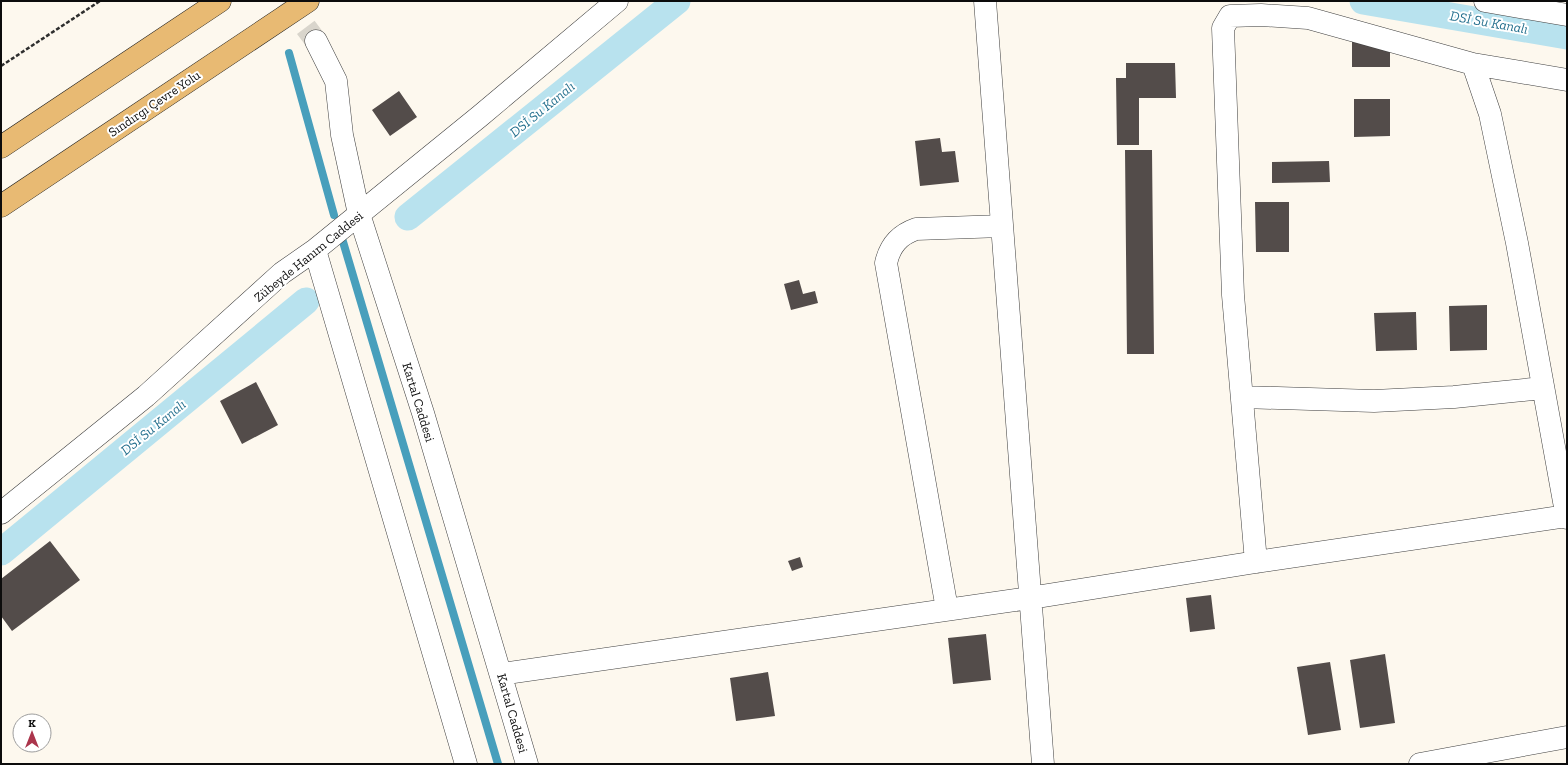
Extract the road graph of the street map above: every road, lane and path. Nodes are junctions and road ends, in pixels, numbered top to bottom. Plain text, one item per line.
1 (100, 1) edge
2 (220, 1) edge
3 (308, 1) edge
4 (617, 1) edge
5 (985, 1) edge
6 (1486, 1) edge
7 (1567, 15) edge
8 (316, 41) tunnel mouth
9 (1473, 64) junction
10 (1, 66) edge
11 (1567, 80) edge
12 (1, 147) edge
13 (1, 206) edge
14 (360, 214) junction
15 (1002, 226) junction
16 (314, 250) junction
17 (1543, 388) junction
18 (1242, 397) junction
19 (1, 513) edge
20 (1567, 517) edge
21 (1256, 562) junction
22 (1030, 598) junction
23 (946, 609) junction
24 (501, 674) junction
25 (1567, 737) edge
26 (466, 764) edge
27 (527, 764) edge
28 (1042, 764) edge
29 (1423, 764) edge

1 - 10 path
2 - 12 main road
3 - 13 main road, Sındırgı Çevre Yolu
4 - 14 street, Zübeyde Hanım Caddesi
5 - 15 street
6 - 7 street
8 - 14 street, Kartal Caddesi
9 - 11 street
9 - 17 street
9 - 18 street
14 - 16 street, Zübeyde Hanım Caddesi
14 - 24 street, Kartal Caddesi
15 - 22 street
15 - 23 street
16 - 19 street, Zübeyde Hanım Caddesi
16 - 26 street
17 - 18 street
17 - 20 street
18 - 21 street
20 - 21 street
21 - 22 street
22 - 23 street
22 - 28 street
23 - 24 street
24 - 27 street, Kartal Caddesi
25 - 29 street

